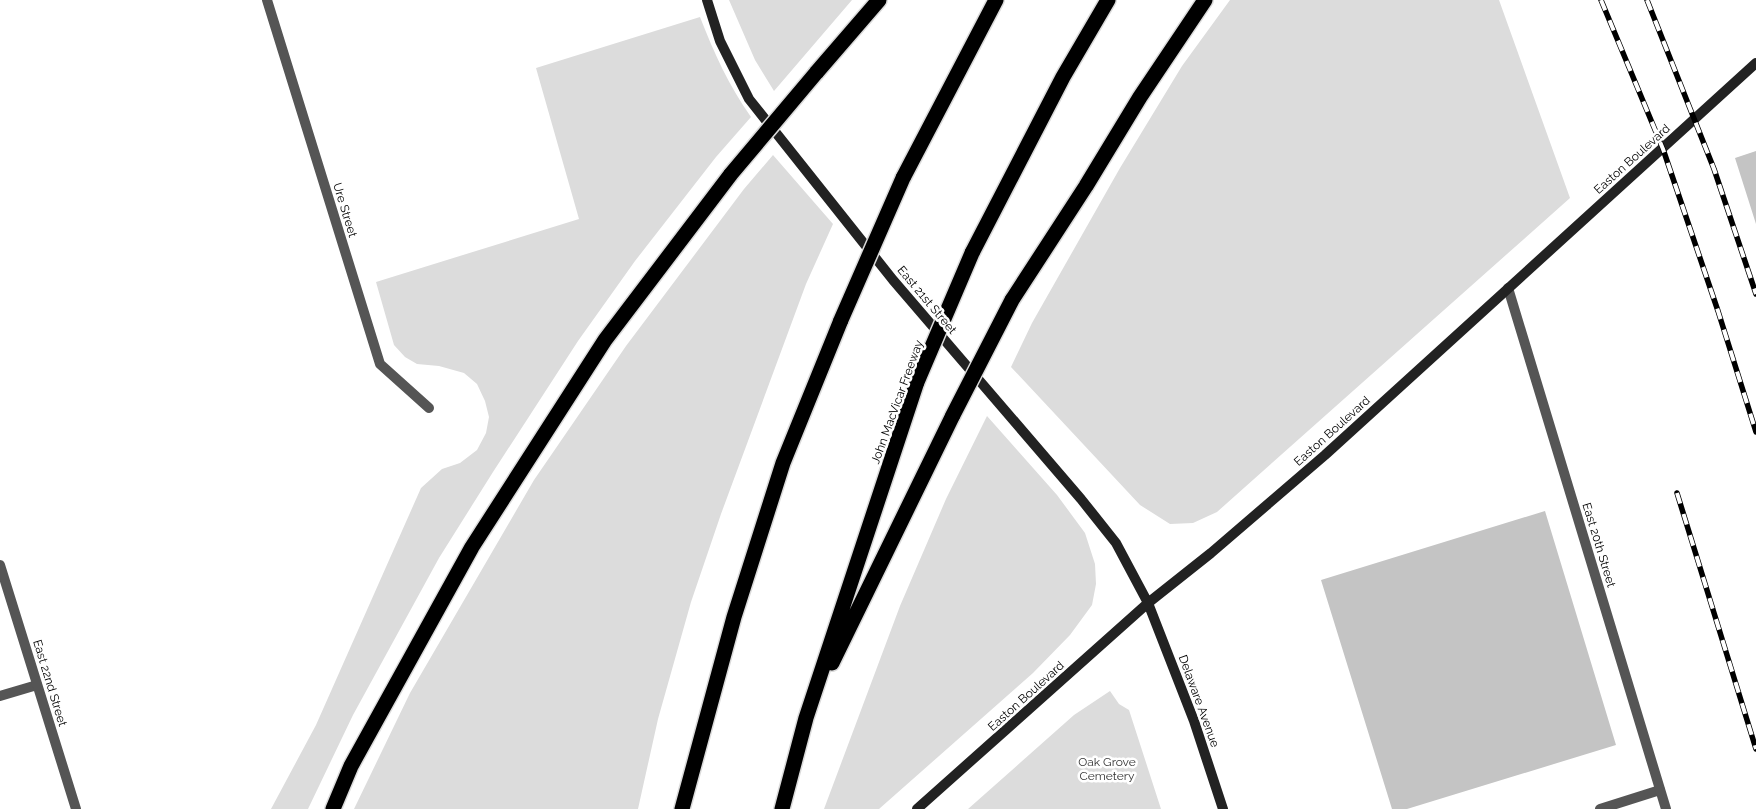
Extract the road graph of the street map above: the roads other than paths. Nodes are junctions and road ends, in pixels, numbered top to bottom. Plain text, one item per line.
1 (267, 0) edge
2 (707, 0) edge
3 (879, 0) edge
4 (996, 0) edge
5 (1108, 0) edge
6 (1205, 0) edge
7 (1756, 64) edge
8 (1508, 288) junction
9 (429, 408) dead end
10 (0, 565) edge
11 (1148, 603) junction
12 (37, 685) junction
13 (0, 696) edge
14 (806, 718) junction
15 (1660, 790) junction
16 (76, 809) edge
17 (333, 809) edge
18 (682, 809) edge
19 (782, 809) edge
20 (917, 809) edge
21 (1223, 809) edge
22 (1600, 809) edge
23 (1666, 809) edge

1 - 9 street, Ure Street
2 - 11 main road, East 21st Street
3 - 17 highway, bridge
4 - 18 highway, bridge
5 - 14 highway, John MacVicar Freeway, bridge
6 - 14 highway, bridge
7 - 8 main road, Easton Boulevard
8 - 11 main road, Easton Boulevard
8 - 15 street, East 20th Street
10 - 12 street, East 22nd Street
11 - 20 main road, Easton Boulevard
11 - 21 main road, Delaware Avenue
12 - 13 street
12 - 16 street, East 22nd Street
14 - 19 highway, John MacVicar Freeway
15 - 22 street
15 - 23 street, East 20th Street

